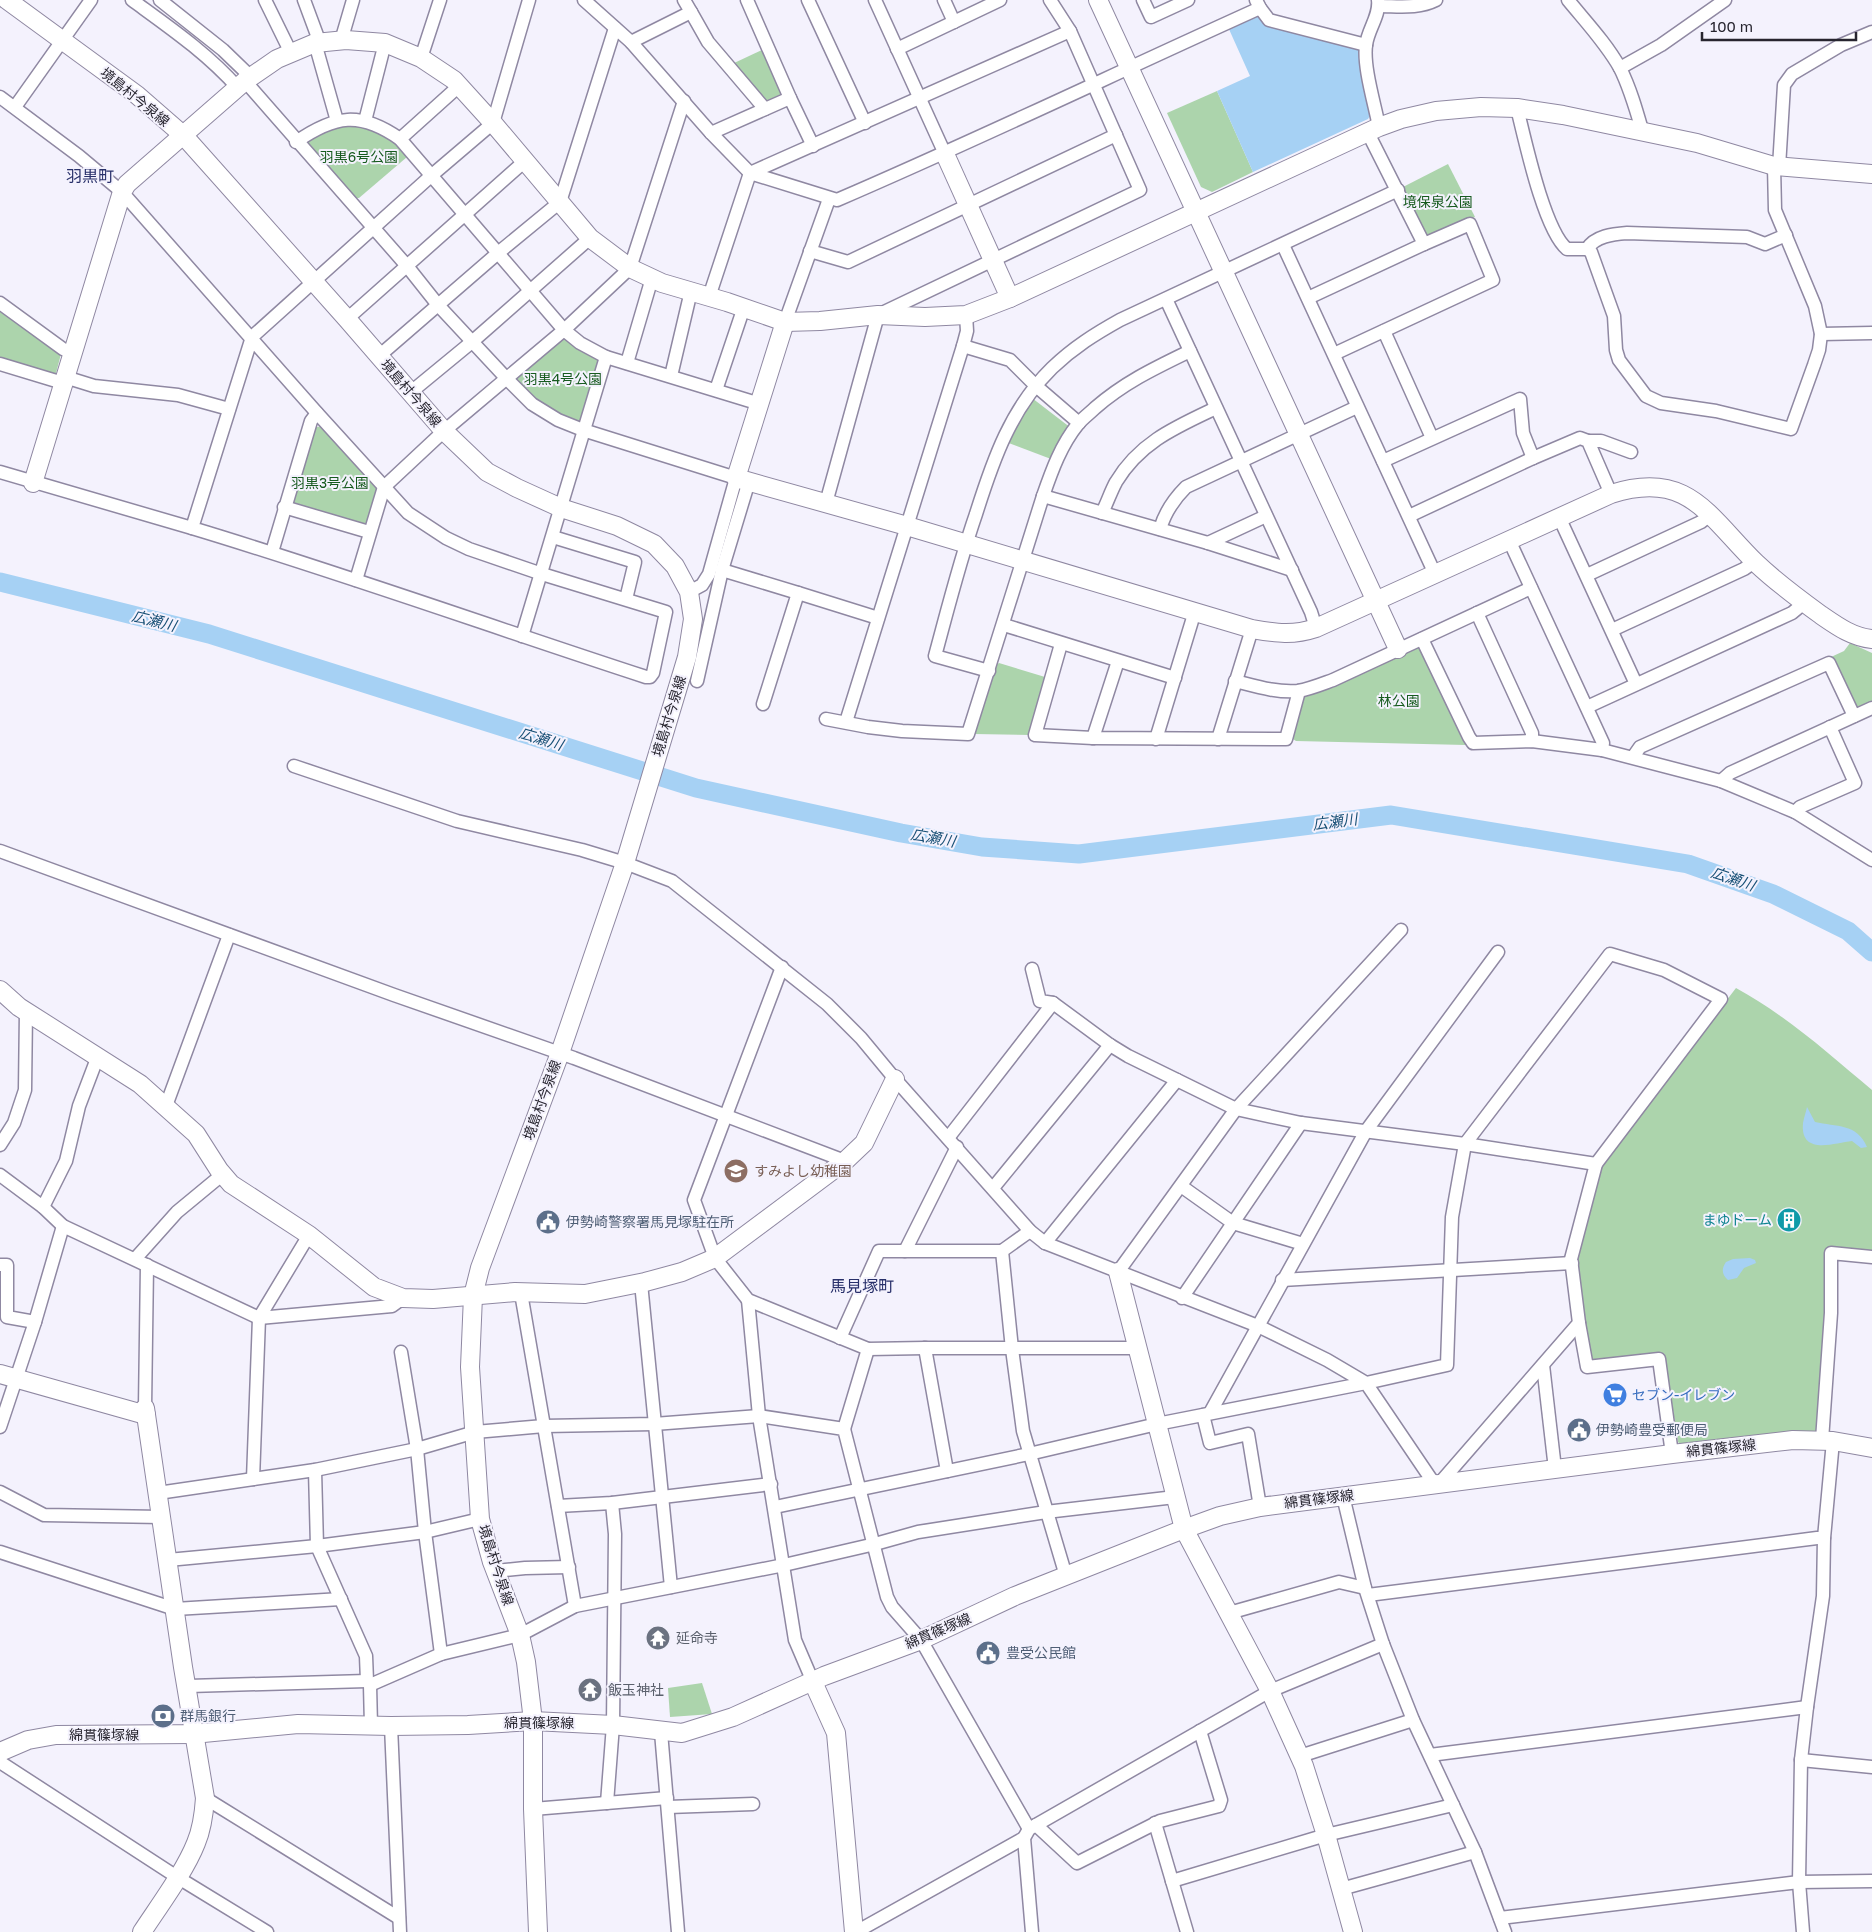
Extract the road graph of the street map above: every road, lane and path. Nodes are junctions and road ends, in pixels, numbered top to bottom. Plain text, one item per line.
1 (7, 0) edge
2 (91, 0) edge
3 (132, 0) edge
4 (160, 0) edge
5 (265, 0) edge
6 (304, 0) edge
7 (353, 0) edge
8 (440, 0) edge
9 (529, 0) edge
10 (584, 0) edge
11 (684, 0) edge
12 (747, 0) edge
13 (808, 0) edge
14 (874, 0) edge
15 (944, 0) edge
16 (1000, 0) edge
17 (1050, 0) edge
18 (1098, 0) edge
19 (1143, 0) edge
20 (1188, 0) edge
21 (1436, 0) edge
22 (1725, 0) edge
23 (1574, 2) edge
24 (1378, 3) edge
25 (1258, 4) edge
26 (691, 12) junction
27 (954, 22) junction
28 (615, 28) junction
29 (1070, 31) junction
30 (1872, 32) edge
31 (61, 40) junction
32 (341, 41) junction
33 (631, 42) junction
34 (315, 43) junction
35 (385, 43) junction
36 (1366, 45) junction
37 (897, 49) junction
38 (291, 53) junction
39 (421, 58) junction
40 (1130, 67) junction
41 (1620, 68) junction
42 (245, 82) junction
43 (1093, 84) junction
44 (459, 86) junction
45 (0, 97) edge
46 (790, 98) junction
47 (920, 99) junction
48 (684, 101) junction
49 (15, 107) junction
50 (1517, 108) junction
51 (765, 109) junction
52 (337, 121) junction
53 (365, 121) junction
54 (493, 123) junction
55 (865, 123) junction
56 (1374, 130) junction
57 (1642, 130) junction
58 (711, 133) junction
59 (1116, 135) junction
60 (184, 136) junction
61 (400, 139) junction
62 (296, 142) junction
63 (814, 146) junction
64 (945, 154) junction
65 (526, 162) junction
66 (1776, 166) junction
67 (750, 173) junction
68 (1872, 174) edge
69 (432, 175) junction
70 (1398, 190) junction
71 (122, 192) junction
72 (829, 199) junction
73 (560, 202) junction
74 (969, 206) junction
75 (1195, 212) junction
76 (465, 214) junction
77 (374, 229) junction
78 (1786, 235) junction
79 (590, 238) junction
80 (1283, 244) junction
81 (1424, 244) junction
82 (1587, 249) junction
83 (810, 251) junction
84 (498, 253) junction
85 (993, 259) junction
86 (407, 266) junction
87 (630, 268) junction
88 (1224, 272) junction
89 (652, 278) junction
90 (313, 283) junction
91 (530, 291) junction
92 (691, 291) junction
93 (709, 297) junction
94 (1010, 298) junction
95 (1308, 298) junction
96 (1166, 299) junction
97 (0, 303) edge
98 (438, 305) junction
99 (744, 307) junction
100 (878, 315) junction
101 (966, 315) junction
102 (347, 319) junction
103 (785, 322) junction
104 (564, 330) junction
105 (1384, 331) junction
106 (1821, 334) junction
107 (1872, 334) edge
108 (252, 337) junction
109 (473, 342) junction
110 (963, 346) junction
111 (1190, 351) junction
112 (72, 354) junction
113 (1334, 354) junction
114 (379, 356) junction
115 (606, 356) junction
116 (627, 363) junction
117 (0, 364) edge
118 (671, 376) junction
119 (507, 379) junction
120 (64, 380) junction
121 (1036, 386) junction
122 (716, 390) junction
123 (411, 392) junction
124 (760, 404) junction
125 (1357, 407) junction
126 (1216, 408) junction
127 (229, 409) junction
128 (317, 413) junction
129 (1079, 423) junction
130 (583, 430) junction
131 (444, 431) junction
132 (1299, 434) junction
133 (1432, 438) junction
134 (1588, 441) junction
135 (1631, 452) dead end
136 (1534, 458) junction
137 (1383, 461) junction
138 (1241, 462) junction
139 (0, 472) edge
140 (742, 480) junction
141 (34, 482) junction
142 (384, 487) junction
143 (1611, 494) junction
144 (1043, 496) junction
145 (826, 503) junction
146 (284, 507) junction
147 (561, 508) junction
148 (1102, 513) junction
149 (1710, 515) junction
150 (1266, 516) junction
151 (1408, 516) junction
152 (1559, 518) junction
153 (907, 526) junction
154 (192, 528) junction
155 (1160, 529) junction
156 (369, 532) junction
157 (553, 538) junction
158 (1509, 540) junction
159 (1208, 543) junction
160 (966, 544) junction
161 (272, 552) junction
162 (1022, 560) junction
163 (1754, 562) junction
164 (722, 570) junction
165 (1292, 570) junction
166 (542, 574) junction
167 (1435, 574) junction
168 (1587, 575) junction
169 (356, 580) junction
170 (1531, 588) junction
171 (689, 592) junction
172 (798, 593) junction
173 (626, 600) junction
174 (1377, 602) junction
175 (1804, 603) junction
176 (1195, 611) junction
177 (1478, 613) junction
178 (878, 618) junction
179 (1004, 625) junction
180 (1316, 628) junction
181 (1252, 629) junction
182 (1612, 630) junction
183 (522, 636) junction
184 (1422, 639) junction
185 (1872, 639) edge
186 (1061, 644) junction
187 (1398, 649) junction
188 (1118, 661) junction
189 (989, 671) junction
190 (1175, 678) junction
191 (698, 681) dead end
192 (1235, 681) junction
193 (1636, 684) junction
194 (1299, 691) junction
195 (763, 704) dead end
196 (1587, 707) junction
197 (1872, 708) edge
198 (1854, 716) junction
199 (826, 719) dead end
200 (846, 722) junction
201 (1830, 727) junction
202 (1093, 738) junction
203 (1156, 739) junction
204 (1218, 740) junction
205 (1532, 741) junction
206 (1602, 750) junction
207 (1634, 757) junction
208 (294, 766) dead end
209 (1721, 780) junction
210 (1795, 812) junction
211 (0, 852) edge
212 (626, 858) junction
213 (1872, 860) edge
214 (1401, 930) dead end
215 (229, 934) junction
216 (1498, 952) dead end
217 (782, 967) junction
218 (1032, 969) dead end
219 (0, 990) edge
220 (1053, 1003) junction
221 (26, 1011) junction
222 (1110, 1045) junction
223 (560, 1053) junction
224 (98, 1056) junction
225 (895, 1079) junction
226 (1176, 1080) junction
227 (166, 1106) junction
228 (1236, 1109) junction
229 (727, 1115) junction
230 (1300, 1123) junction
231 (1366, 1131) junction
232 (948, 1138) junction
233 (1465, 1144) junction
234 (0, 1145) edge
235 (957, 1147) junction
236 (845, 1161) junction
237 (1596, 1164) junction
238 (222, 1174) junction
239 (0, 1175) edge
240 (1181, 1186) junction
241 (993, 1188) junction
242 (43, 1207) junction
243 (1233, 1223) junction
244 (63, 1226) junction
245 (1030, 1231) junction
246 (309, 1235) junction
247 (1045, 1243) junction
248 (1303, 1244) junction
249 (905, 1251) junction
250 (1002, 1251) junction
251 (715, 1258) junction
252 (1872, 1258) edge
253 (135, 1259) junction
254 (1572, 1263) junction
255 (0, 1265) edge
256 (147, 1265) junction
257 (1450, 1269) junction
258 (1118, 1272) junction
259 (1282, 1280) junction
260 (641, 1283) junction
261 (521, 1293) junction
262 (473, 1296) junction
263 (403, 1298) junction
264 (1182, 1298) junction
265 (748, 1300) junction
266 (258, 1318) junction
267 (35, 1322) junction
268 (1579, 1323) junction
269 (1258, 1326) junction
270 (840, 1338) junction
271 (925, 1348) junction
272 (1012, 1348) junction
273 (1137, 1348) junction
274 (868, 1349) junction
275 (401, 1352) dead end
276 (1543, 1365) junction
277 (8, 1376) edge
278 (1366, 1382) junction
279 (146, 1412) junction
280 (1206, 1414) junction
281 (760, 1416) junction
282 (654, 1424) junction
283 (1157, 1424) junction
284 (544, 1426) junction
285 (0, 1427) edge
286 (844, 1429) junction
287 (475, 1432) junction
288 (1828, 1441) junction
289 (1872, 1448) edge
290 (417, 1449) junction
291 (1029, 1454) junction
292 (1672, 1454) junction
293 (1556, 1469) junction
294 (315, 1470) junction
295 (946, 1471) junction
296 (254, 1479) junction
297 (771, 1484) junction
298 (1439, 1484) junction
299 (860, 1489) junction
300 (0, 1492) edge
301 (158, 1493) junction
302 (1343, 1496) junction
303 (662, 1497) junction
304 (1175, 1497) junction
305 (612, 1503) junction
306 (558, 1506) junction
307 (775, 1507) junction
308 (1260, 1507) junction
309 (1046, 1512) junction
310 (162, 1517) junction
311 (480, 1519) junction
312 (1184, 1529) junction
313 (425, 1532) junction
314 (1824, 1538) junction
315 (875, 1544) junction
316 (317, 1546) junction
317 (0, 1552) edge
318 (168, 1560) junction
319 (784, 1565) junction
320 (569, 1567) junction
321 (495, 1571) junction
322 (1066, 1576) junction
323 (671, 1587) junction
324 (1366, 1591) junction
325 (614, 1598) junction
326 (340, 1599) junction
327 (575, 1606) junction
328 (175, 1609) junction
329 (1228, 1613) junction
330 (520, 1635) junction
331 (920, 1640) junction
332 (1383, 1644) junction
333 (441, 1654) junction
334 (813, 1682) junction
335 (369, 1683) junction
336 (189, 1686) dead end
337 (1270, 1691) junction
338 (1807, 1707) junction
339 (1413, 1720) junction
340 (533, 1721) junction
341 (613, 1725) junction
342 (371, 1726) junction
343 (391, 1726) junction
344 (1200, 1731) junction
345 (661, 1732) junction
346 (194, 1734) junction
347 (5, 1746) edge
348 (1430, 1755) junction
349 (1300, 1756) junction
350 (1801, 1760) junction
351 (0, 1762) edge
352 (1872, 1767) edge
353 (205, 1798) junction
354 (607, 1803) junction
355 (668, 1803) junction
356 (753, 1804) dead end
357 (1453, 1804) junction
358 (533, 1809) junction
359 (1155, 1824) junction
360 (1030, 1830) junction
361 (1326, 1835) junction
362 (1475, 1852) junction
363 (177, 1877) junction
364 (1172, 1881) junction
365 (1872, 1881) edge
366 (1799, 1882) junction
367 (1341, 1889) junction
368 (399, 1918) junction
369 (1500, 1918) junction
370 (142, 1932) edge
371 (267, 1932) edge
372 (400, 1932) edge
373 (538, 1932) edge
374 (678, 1932) edge
375 (855, 1932) edge
376 (1032, 1932) edge
377 (1187, 1932) edge
378 (1354, 1932) edge
379 (1505, 1932) edge
380 (1804, 1932) edge

1 - 31 street, 境島村今泉線
2 - 31 street
3 - 42 street
4 - 42 street
5 - 38 street
6 - 34 street
7 - 32 street
8 - 39 street
9 - 54 street
10 - 28 street
11 - 26 street
12 - 46 street
13 - 55 street
14 - 37 street
15 - 27 street
16 - 27 street
17 - 29 street
18 - 40 street
19 - 20 street
21 - 24 street
22 - 41 street
23 - 41 street
24 - 36 street
25 - 36 street
25 - 40 street
26 - 33 street
26 - 51 street
27 - 37 street
28 - 33 street
28 - 73 street
29 - 43 street
29 - 47 street
30 - 66 street
31 - 49 street
31 - 60 street, 境島村今泉線
32 - 34 street
32 - 35 street
33 - 48 street
34 - 38 street
34 - 52 street
35 - 39 street
35 - 53 street
36 - 56 street
37 - 47 street
38 - 42 street
39 - 44 street
40 - 43 street
40 - 75 street
41 - 57 street
42 - 60 street
42 - 62 street
43 - 59 street
43 - 64 street
44 - 54 street
44 - 61 street
45 - 49 street
46 - 51 street
46 - 63 street
47 - 55 street
47 - 64 street
48 - 58 street
48 - 87 street
49 - 71 street
50 - 56 street
50 - 57 street
50 - 82 street
51 - 58 street
52 - 53 street
52 - 62 street
53 - 61 street
54 - 65 street
54 - 69 street
55 - 63 street
56 - 70 street
56 - 75 street
57 - 66 street
58 - 67 street
59 - 74 street
59 - 85 street
60 - 71 street
60 - 90 street, 境島村今泉線
61 - 69 street
62 - 77 street
63 - 67 street
64 - 72 street
64 - 74 street
65 - 73 street
65 - 76 street
66 - 68 street
66 - 78 street
67 - 72 street
67 - 93 street
69 - 76 street
69 - 77 street
70 - 80 street
70 - 81 street
71 - 108 street
71 - 112 street
72 - 83 street
73 - 79 street
73 - 84 street
74 - 83 street
74 - 85 street
75 - 88 street
75 - 94 street
76 - 84 street
76 - 86 street
77 - 86 street
77 - 90 street
78 - 82 street
78 - 106 street
79 - 87 street
79 - 91 street
80 - 88 street
80 - 95 street
81 - 95 street
81 - 105 street
82 - 106 street
83 - 103 street
84 - 91 street
84 - 98 street
85 - 94 street
85 - 100 street
86 - 98 street
86 - 102 street
87 - 89 street
87 - 104 street
88 - 96 street
88 - 132 street
89 - 92 street
89 - 116 street
90 - 102 street, 境島村今泉線
90 - 108 street
91 - 104 street
91 - 109 street
92 - 93 street
92 - 118 street
93 - 99 street
94 - 101 street
95 - 113 street
96 - 111 street
96 - 121 street
97 - 112 street
98 - 109 street
98 - 114 street
99 - 103 street
99 - 122 street
100 - 101 street
100 - 103 street
100 - 145 street
101 - 110 street
102 - 114 street, 境島村今泉線
103 - 124 street
104 - 115 street
104 - 119 street
105 - 113 street
105 - 133 street
106 - 107 street
108 - 127 street
108 - 128 street
109 - 119 street
109 - 123 street
110 - 121 street
110 - 153 street
111 - 126 street
111 - 129 street
112 - 120 street
113 - 125 street
114 - 123 street, 境島村今泉線
115 - 116 street
115 - 130 street
116 - 118 street
117 - 120 street
118 - 122 street
119 - 130 street
119 - 131 street
120 - 127 street
120 - 141 street
121 - 129 street
121 - 160 street
122 - 124 street
123 - 131 street, 境島村今泉線
124 - 140 street
125 - 132 street
125 - 137 street
126 - 138 street
126 - 148 street
127 - 154 street
128 - 142 street
128 - 146 street
129 - 144 street
130 - 140 street
130 - 147 street
131 - 142 street
131 - 147 street, 境島村今泉線
132 - 138 street
132 - 174 street
133 - 136 street
133 - 137 street
134 - 135 street
134 - 136 street
134 - 143 street
136 - 151 street
137 - 151 street
138 - 150 street
138 - 155 street
139 - 141 street
140 - 145 street
140 - 164 street
140 - 171 street
141 - 154 street
142 - 156 street
142 - 166 street
143 - 149 street
143 - 152 street
144 - 148 street
144 - 162 street
145 - 153 street
146 - 156 street
146 - 161 street
147 - 157 street
147 - 171 street, 境島村今泉線
148 - 155 street
149 - 163 street
149 - 168 street
150 - 159 street
150 - 165 street
151 - 167 street
152 - 158 street
152 - 168 street
153 - 160 street
153 - 178 street
154 - 161 street
155 - 159 street
156 - 169 street
157 - 166 street
157 - 173 street
158 - 167 street
158 - 170 street
159 - 165 street
160 - 162 street
160 - 189 street
161 - 169 street
162 - 176 street
162 - 179 street
163 - 175 street
163 - 182 street
164 - 172 street
164 - 191 street
165 - 180 street
166 - 173 street
166 - 183 street
167 - 174 street
168 - 182 street
169 - 183 street
170 - 177 street
170 - 196 street
171 - 212 street, 境島村今泉線
172 - 178 street
172 - 195 street
173 - 183 street
174 - 180 street
174 - 187 street
175 - 185 street
175 - 193 street
176 - 181 street
176 - 190 street
177 - 184 street
177 - 205 street
178 - 200 street
179 - 186 street
179 - 189 street
180 - 181 street
181 - 192 street
182 - 193 street
184 - 187 street
184 - 205 street
186 - 188 street
186 - 202 street
187 - 194 street
188 - 190 street
188 - 202 street
189 - 200 street
190 - 203 street
192 - 194 street
192 - 204 street
193 - 196 street
194 - 204 street
196 - 206 street
197 - 198 street
198 - 201 street
198 - 207 street
199 - 200 street
201 - 209 street
201 - 210 street
202 - 203 street
203 - 204 street
205 - 206 street
206 - 207 street
207 - 209 street
208 - 212 street
209 - 210 street
210 - 213 street
211 - 215 street
212 - 217 street
212 - 223 street, 境島村今泉線
214 - 228 street
215 - 223 street
215 - 227 street
216 - 231 street
217 - 225 street
217 - 229 street
218 - 220 street
219 - 221 street
220 - 222 street
220 - 232 street
221 - 224 street
221 - 234 street
222 - 226 street
222 - 241 street
223 - 229 street
223 - 262 street, 境島村今泉線
224 - 227 street
224 - 242 street
225 - 232 street
225 - 236 street
226 - 228 street
226 - 247 street
227 - 238 street
228 - 230 street
228 - 240 street
229 - 236 street
229 - 251 street
230 - 231 street
230 - 243 street
231 - 233 street
231 - 248 street
232 - 235 street
233 - 237 street
233 - 237 street
233 - 257 street
235 - 241 street
235 - 249 street
236 - 251 street
237 - 254 street
238 - 246 street
238 - 253 street
239 - 242 street
240 - 243 street
240 - 258 street
241 - 245 street
242 - 244 street
243 - 248 street
243 - 264 street
244 - 253 street
244 - 267 street
245 - 247 street
245 - 250 street
246 - 263 street
246 - 266 street
247 - 258 street
248 - 259 street
249 - 250 street
249 - 270 street
250 - 272 street
251 - 260 street
251 - 265 street
252 - 288 street
253 - 256 street
254 - 257 street
254 - 268 street
255 - 267 street
256 - 266 street
256 - 279 street
257 - 259 street
257 - 278 street
258 - 264 street
258 - 273 street
259 - 269 street
260 - 261 street
260 - 282 street
261 - 262 street
261 - 284 street
262 - 263 street
262 - 287 street, 境島村今泉線
263 - 266 street
264 - 269 street
265 - 270 street
265 - 281 street
266 - 296 street
267 - 277 street
268 - 276 street
268 - 292 street
269 - 278 street
269 - 280 street
270 - 274 street
271 - 272 street
271 - 274 street
271 - 295 street
272 - 273 street
272 - 291 street
273 - 283 street
274 - 286 street
275 - 290 street
276 - 293 street
276 - 298 street
277 - 279 street
277 - 285 street
278 - 280 street
278 - 298 street
279 - 301 street
280 - 283 street
280 - 308 street
281 - 282 street
281 - 286 street
281 - 297 street
282 - 284 street
282 - 303 street
283 - 291 street
283 - 304 street
284 - 287 street
284 - 306 street
286 - 299 street
287 - 290 street
287 - 311 street, 境島村今泉線
288 - 289 street, 綿貫篠塚線
288 - 292 street, 綿貫篠塚線
288 - 314 street
290 - 294 street
290 - 313 street
291 - 295 street
291 - 309 street
292 - 293 street, 綿貫篠塚線
293 - 298 street, 綿貫篠塚線
294 - 296 street
294 - 316 street
295 - 299 street
296 - 301 street
297 - 303 street
297 - 307 street
298 - 302 street, 綿貫篠塚線
299 - 307 street
299 - 315 street
300 - 310 street
301 - 310 street
302 - 308 street, 綿貫篠塚線
302 - 324 street
303 - 305 street
303 - 323 street
304 - 309 street
304 - 312 street
305 - 306 street
305 - 325 street
306 - 320 street
307 - 319 street
308 - 312 street, 綿貫篠塚線
309 - 315 street
309 - 322 street
310 - 318 street
311 - 313 street
311 - 321 street, 境島村今泉線
312 - 322 street, 綿貫篠塚線
312 - 329 street
313 - 316 street
313 - 333 street
314 - 324 street
314 - 338 street
315 - 319 street
315 - 331 street
316 - 318 street
316 - 326 street
317 - 328 street
318 - 328 street
319 - 323 street
319 - 334 street
320 - 321 street
320 - 327 street
321 - 330 street, 境島村今泉線
322 - 331 street, 綿貫篠塚線
323 - 325 street
324 - 329 street
324 - 332 street
325 - 327 street
325 - 341 street
326 - 328 street
326 - 335 street
327 - 330 street
328 - 346 street
329 - 337 street
330 - 333 street
330 - 340 street, 境島村今泉線
331 - 334 street, 綿貫篠塚線
331 - 360 street
332 - 337 street
332 - 339 street
333 - 335 street
334 - 345 street, 綿貫篠塚線
334 - 375 street
335 - 336 street
335 - 342 street
337 - 344 street
337 - 349 street
338 - 348 street
338 - 350 street
339 - 348 street
339 - 349 street
340 - 341 street, 綿貫篠塚線
340 - 343 street, 綿貫篠塚線
340 - 358 street, 境島村今泉線
341 - 345 street, 綿貫篠塚線
341 - 354 street
342 - 343 street, 綿貫篠塚線
342 - 346 street, 綿貫篠塚線
343 - 368 street
344 - 359 street
344 - 360 street
345 - 355 street
346 - 347 street, 綿貫篠塚線
346 - 353 street
348 - 357 street
349 - 361 street
350 - 352 street
350 - 366 street
351 - 363 street
353 - 363 street
353 - 368 street
354 - 355 street
354 - 358 street
355 - 356 street
355 - 374 street
357 - 361 street
357 - 362 street
358 - 373 street, 境島村今泉線
359 - 360 street
359 - 364 street
360 - 375 street
360 - 376 street
361 - 364 street
361 - 367 street
362 - 367 street
362 - 369 street
363 - 370 street
363 - 371 street
364 - 377 street
365 - 366 street
366 - 369 street
366 - 380 street
367 - 378 street
368 - 372 street
369 - 379 street

